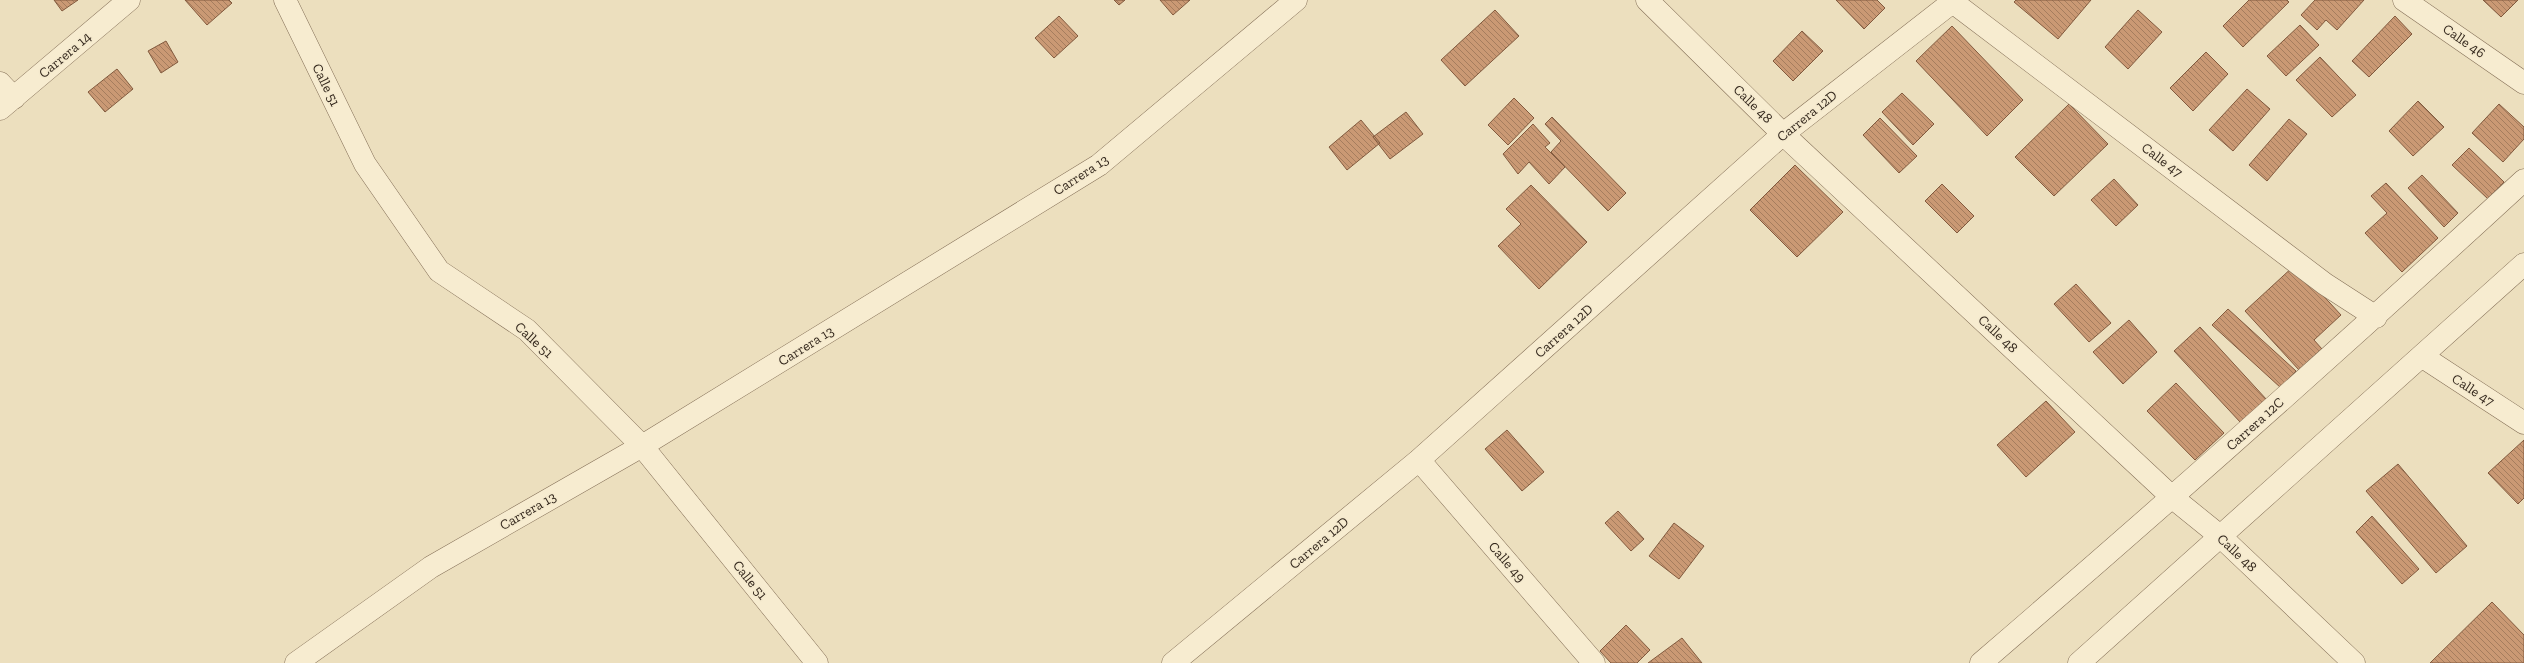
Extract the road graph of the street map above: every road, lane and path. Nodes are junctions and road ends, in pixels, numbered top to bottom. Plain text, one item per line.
1 (130, 0) edge
2 (285, 0) edge
3 (1647, 0) edge
4 (2404, 0) edge
5 (1952, 1) edge
6 (1288, 3) edge
7 (2524, 83) edge
8 (5, 97) edge
9 (1783, 134) junction
10 (2524, 180) edge
11 (2524, 264) edge
12 (2376, 317) junction
13 (2423, 357) junction
14 (2524, 423) edge
15 (642, 446) junction
16 (1419, 460) junction
17 (2173, 498) junction
18 (2220, 536) junction
19 (296, 663) edge
20 (817, 663) edge
21 (1174, 663) edge
22 (1594, 663) edge
23 (1981, 663) edge
24 (2080, 663) edge
25 (2354, 663) edge

1 - 8 street, Carrera 14
2 - 15 street, Calle 51
3 - 9 street, Calle 48
4 - 7 street, Calle 46
5 - 9 street, Carrera 12D
5 - 12 street, Calle 47
6 - 15 street, Carrera 13
9 - 16 street, Carrera 12D
9 - 17 street, Calle 48
10 - 12 street, Carrera 12C
11 - 13 street
12 - 17 street, Carrera 12C
13 - 14 street, Calle 47
13 - 18 street
15 - 19 street, Carrera 13
15 - 20 street, Calle 51
16 - 21 street, Carrera 12D
16 - 22 street, Calle 49
17 - 18 street, Calle 48
17 - 23 street, Carrera 12C
18 - 24 street
18 - 25 street, Calle 48

